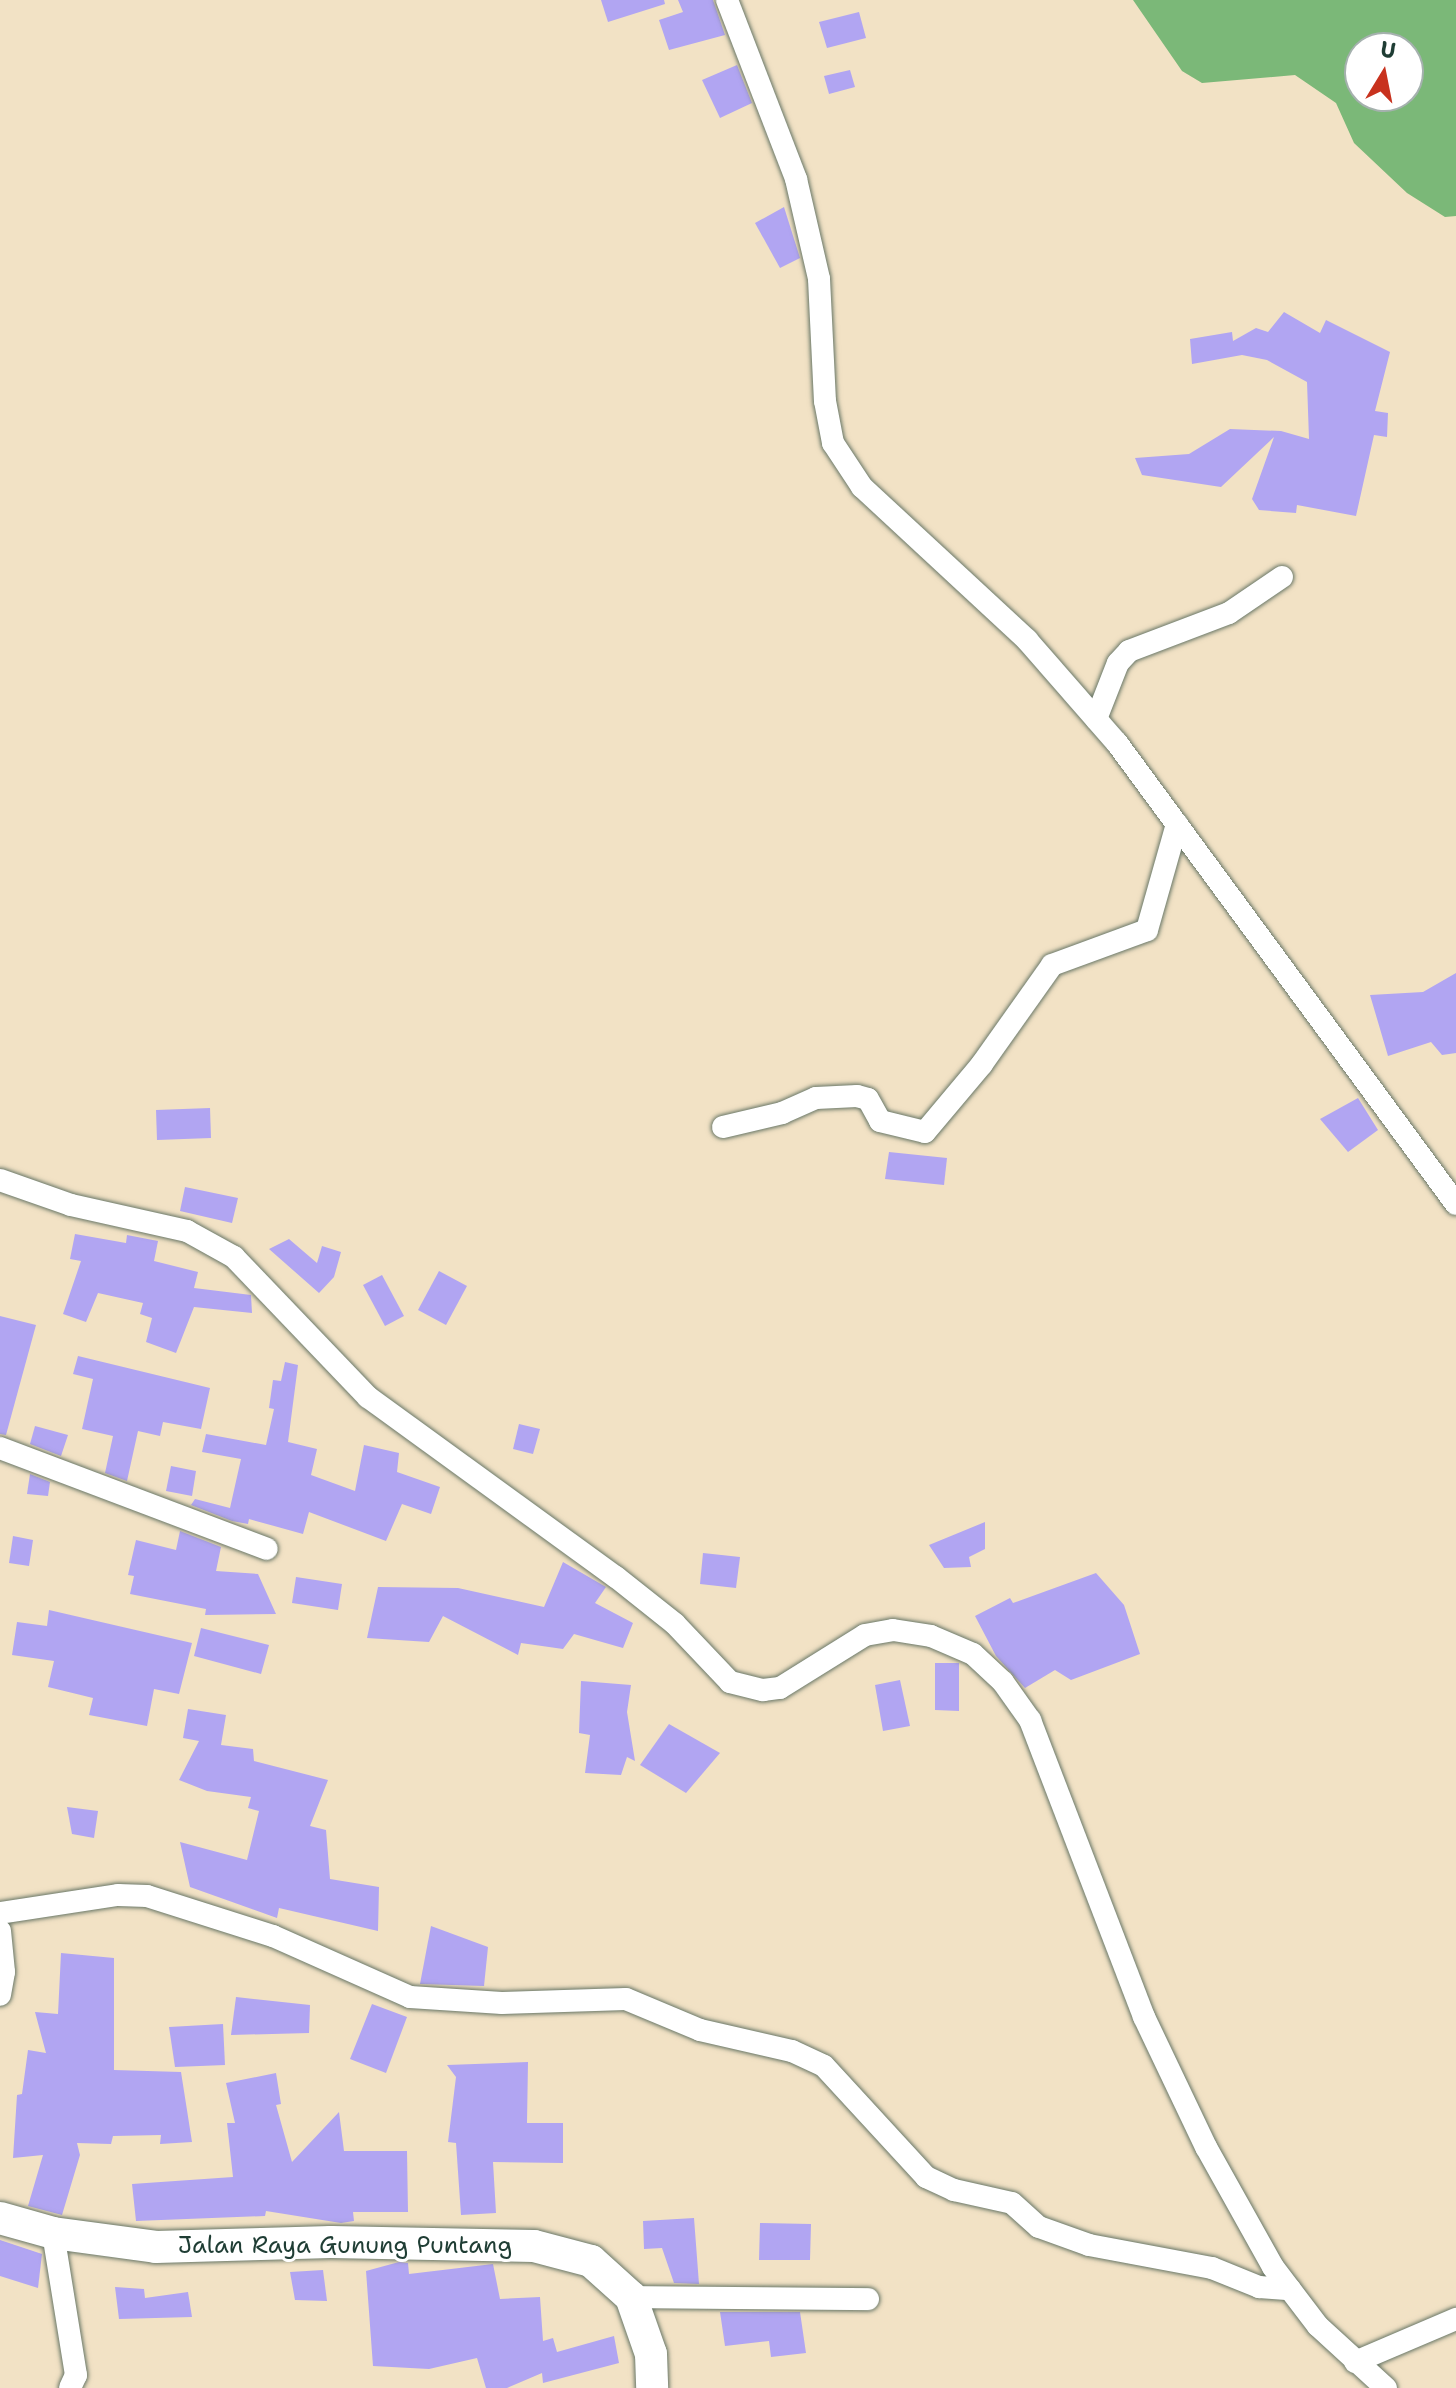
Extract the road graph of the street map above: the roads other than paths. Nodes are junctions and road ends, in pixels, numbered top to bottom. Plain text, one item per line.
1 (727, 0) edge
2 (1282, 577) dead end
3 (1096, 719) junction
4 (1177, 824) junction
5 (723, 1127) dead end
6 (0, 1180) edge
7 (1456, 1204) edge
8 (0, 1448) edge
9 (267, 1549) dead end
10 (0, 1913) edge
11 (0, 1931) edge
12 (0, 1995) edge
13 (0, 2218) edge
14 (53, 2233) junction
15 (1290, 2289) junction
16 (631, 2297) junction
17 (868, 2299) dead end
18 (1456, 2319) edge
19 (1355, 2362) junction
20 (70, 2388) edge
21 (652, 2388) edge
22 (1386, 2388) edge

1 - 3 street
2 - 3 street
3 - 4 street
4 - 5 street
4 - 7 street
6 - 15 street
8 - 9 street
10 - 15 street
11 - 12 street
13 - 14 street, Jalan Raya Gunung Puntang
14 - 16 street, Jalan Raya Gunung Puntang
14 - 20 street
15 - 19 street
16 - 17 street
16 - 21 street, Jalan Raya Gunung Puntang
18 - 19 street
19 - 22 street

